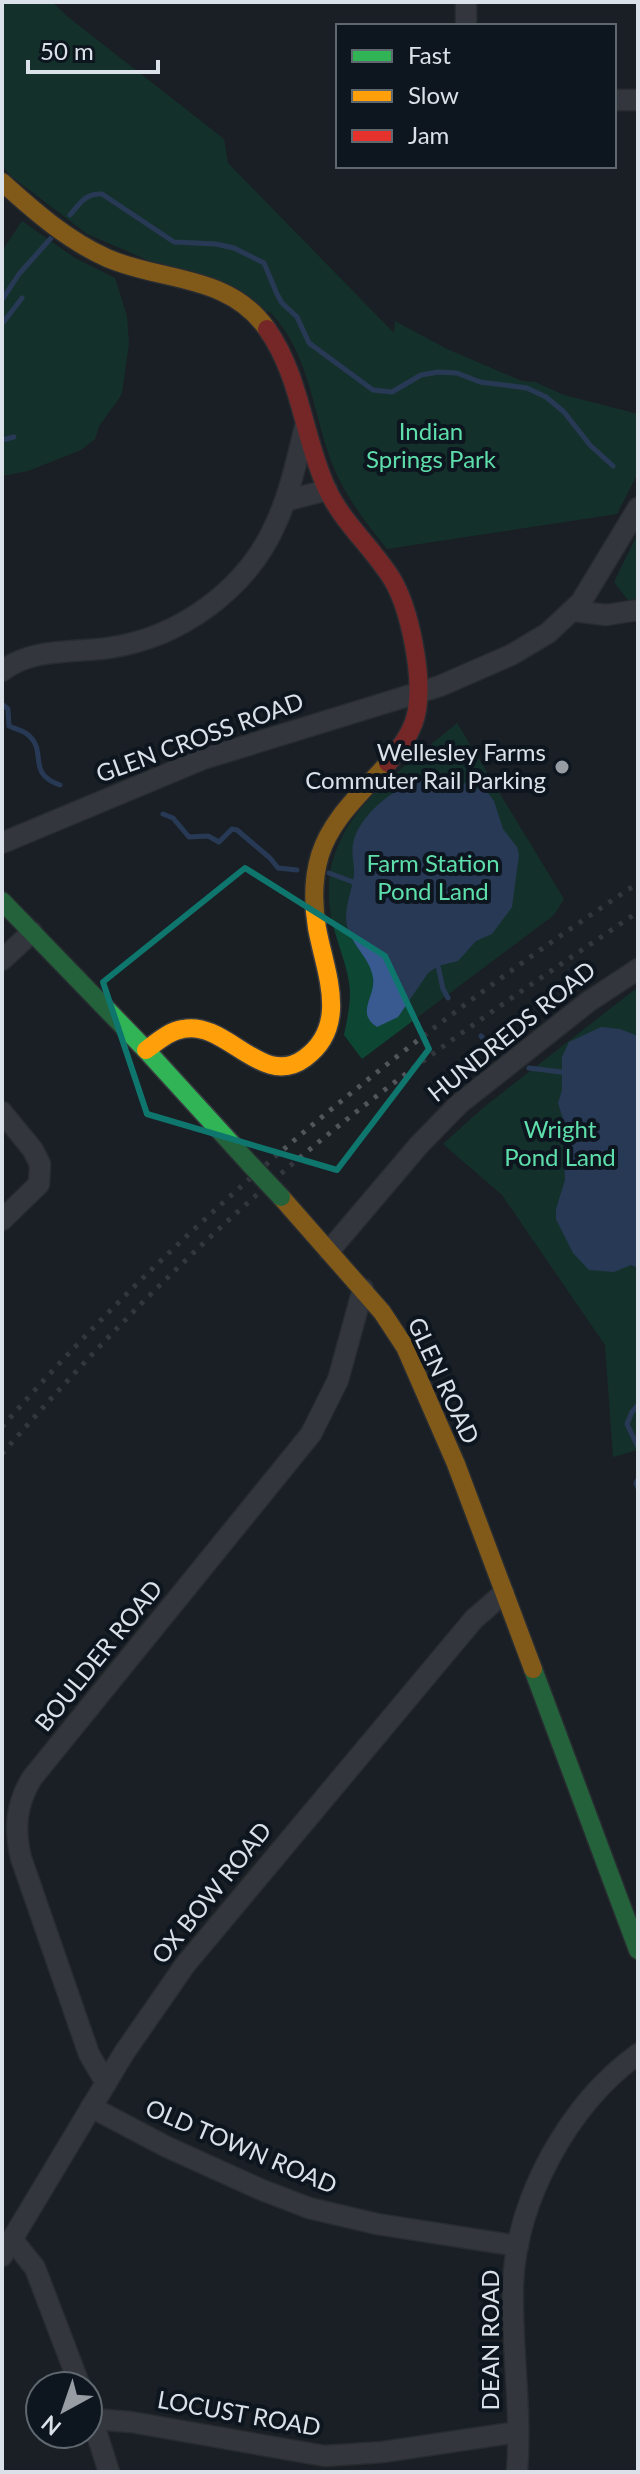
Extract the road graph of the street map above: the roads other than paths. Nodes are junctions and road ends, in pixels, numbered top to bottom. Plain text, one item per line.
1 (466, 2) edge
2 (466, 24) edge
3 (616, 100) edge
4 (638, 100) edge
5 (2, 182) edge
6 (305, 427) junction
7 (327, 490) junction
8 (285, 501) junction
9 (638, 508) edge
10 (638, 610) edge
11 (574, 611) junction
12 (2, 671) edge
13 (419, 693) junction
14 (2, 843) edge
15 (2, 901) edge
16 (32, 932) junction
17 (2, 960) edge
18 (638, 969) edge
19 (146, 1050) junction
20 (2, 1112) edge
21 (2, 1220) edge
22 (329, 1251) junction
23 (363, 1289) junction
24 (504, 1593) junction
25 (9, 1831) edge
26 (638, 1950) edge
27 (638, 2054) edge
28 (106, 2083) junction
29 (91, 2107) junction
30 (518, 2246) junction
31 (7, 2248) edge
32 (74, 2370) edge
33 (104, 2416) edge
34 (518, 2432) junction
35 (102, 2450) edge
36 (109, 2472) edge
37 (517, 2472) edge

1 - 2 street
3 - 4 street
5 - 6 street
6 - 7 street
6 - 8 street
7 - 8 street
7 - 13 street
8 - 12 street
9 - 11 street, GLEN CROSS ROAD
10 - 11 street
11 - 13 street, GLEN CROSS ROAD
13 - 14 street, GLEN CROSS ROAD
13 - 19 street
15 - 16 street, GLEN ROAD
16 - 17 street
16 - 19 street, GLEN ROAD
18 - 22 street, HUNDREDS ROAD
19 - 22 street, GLEN ROAD, bridge
20 - 21 street
22 - 23 street, GLEN ROAD
23 - 24 street, GLEN ROAD
23 - 25 street, BOULDER ROAD
24 - 26 street, GLEN ROAD
24 - 28 street, OX BOW ROAD
25 - 28 street, BOULDER ROAD
27 - 30 street, DEAN ROAD
28 - 29 street, OX BOW ROAD
29 - 30 street, OLD TOWN ROAD
29 - 31 street, OX BOW ROAD
30 - 34 street, DEAN ROAD
31 - 32 street
33 - 34 street, LOCUST ROAD
34 - 37 street, DEAN ROAD
35 - 36 street

